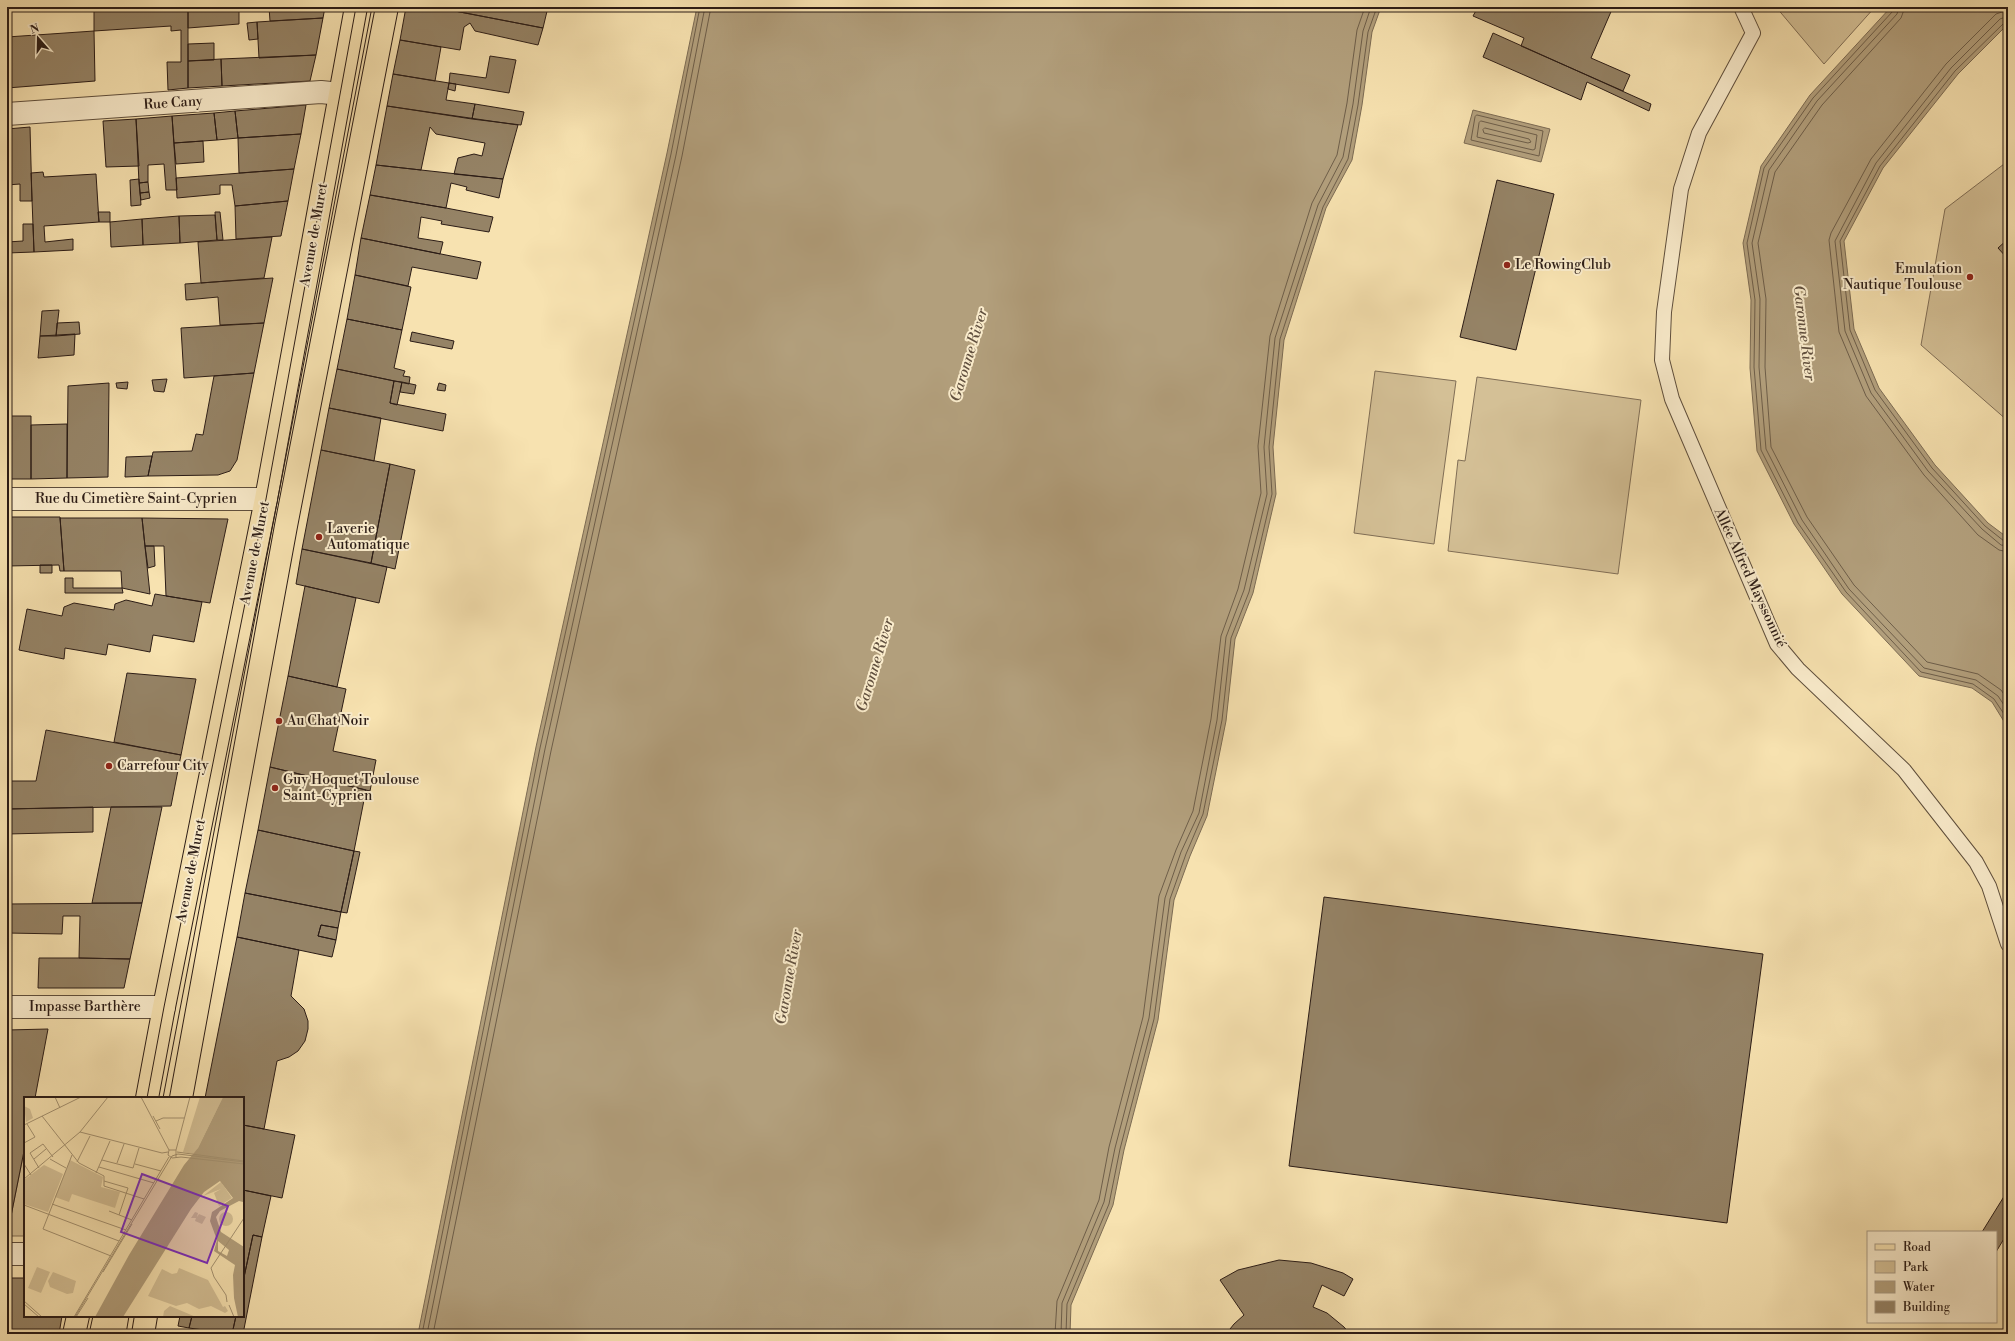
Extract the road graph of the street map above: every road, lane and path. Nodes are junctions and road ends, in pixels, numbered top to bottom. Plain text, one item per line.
1 (356, 7) edge
2 (387, 7) edge
3 (1741, 7) edge
4 (340, 94) junction
5 (7, 114) edge
6 (7, 499) edge
7 (266, 499) junction
8 (2008, 944) edge
9 (164, 1006) junction
10 (7, 1007) edge
11 (147, 1097) edge
12 (181, 1097) edge
13 (7, 1254) edge
14 (24, 1254) edge
15 (78, 1317) edge
16 (146, 1317) edge
17 (74, 1334) edge
18 (143, 1334) edge

1 - 4 main road, Avenue de Muret
2 - 12 main road, Avenue de Muret
3 - 8 lane, Allée Alfred Mayssonnié
4 - 5 street, Rue Cany
4 - 7 main road, Avenue de Muret
6 - 7 street, Rue du Cimetière Saint-Cyprien
7 - 9 main road, Avenue de Muret
9 - 10 street, Impasse Barthère
9 - 11 main road, Avenue de Muret
13 - 14 street
15 - 17 main road
16 - 18 main road

